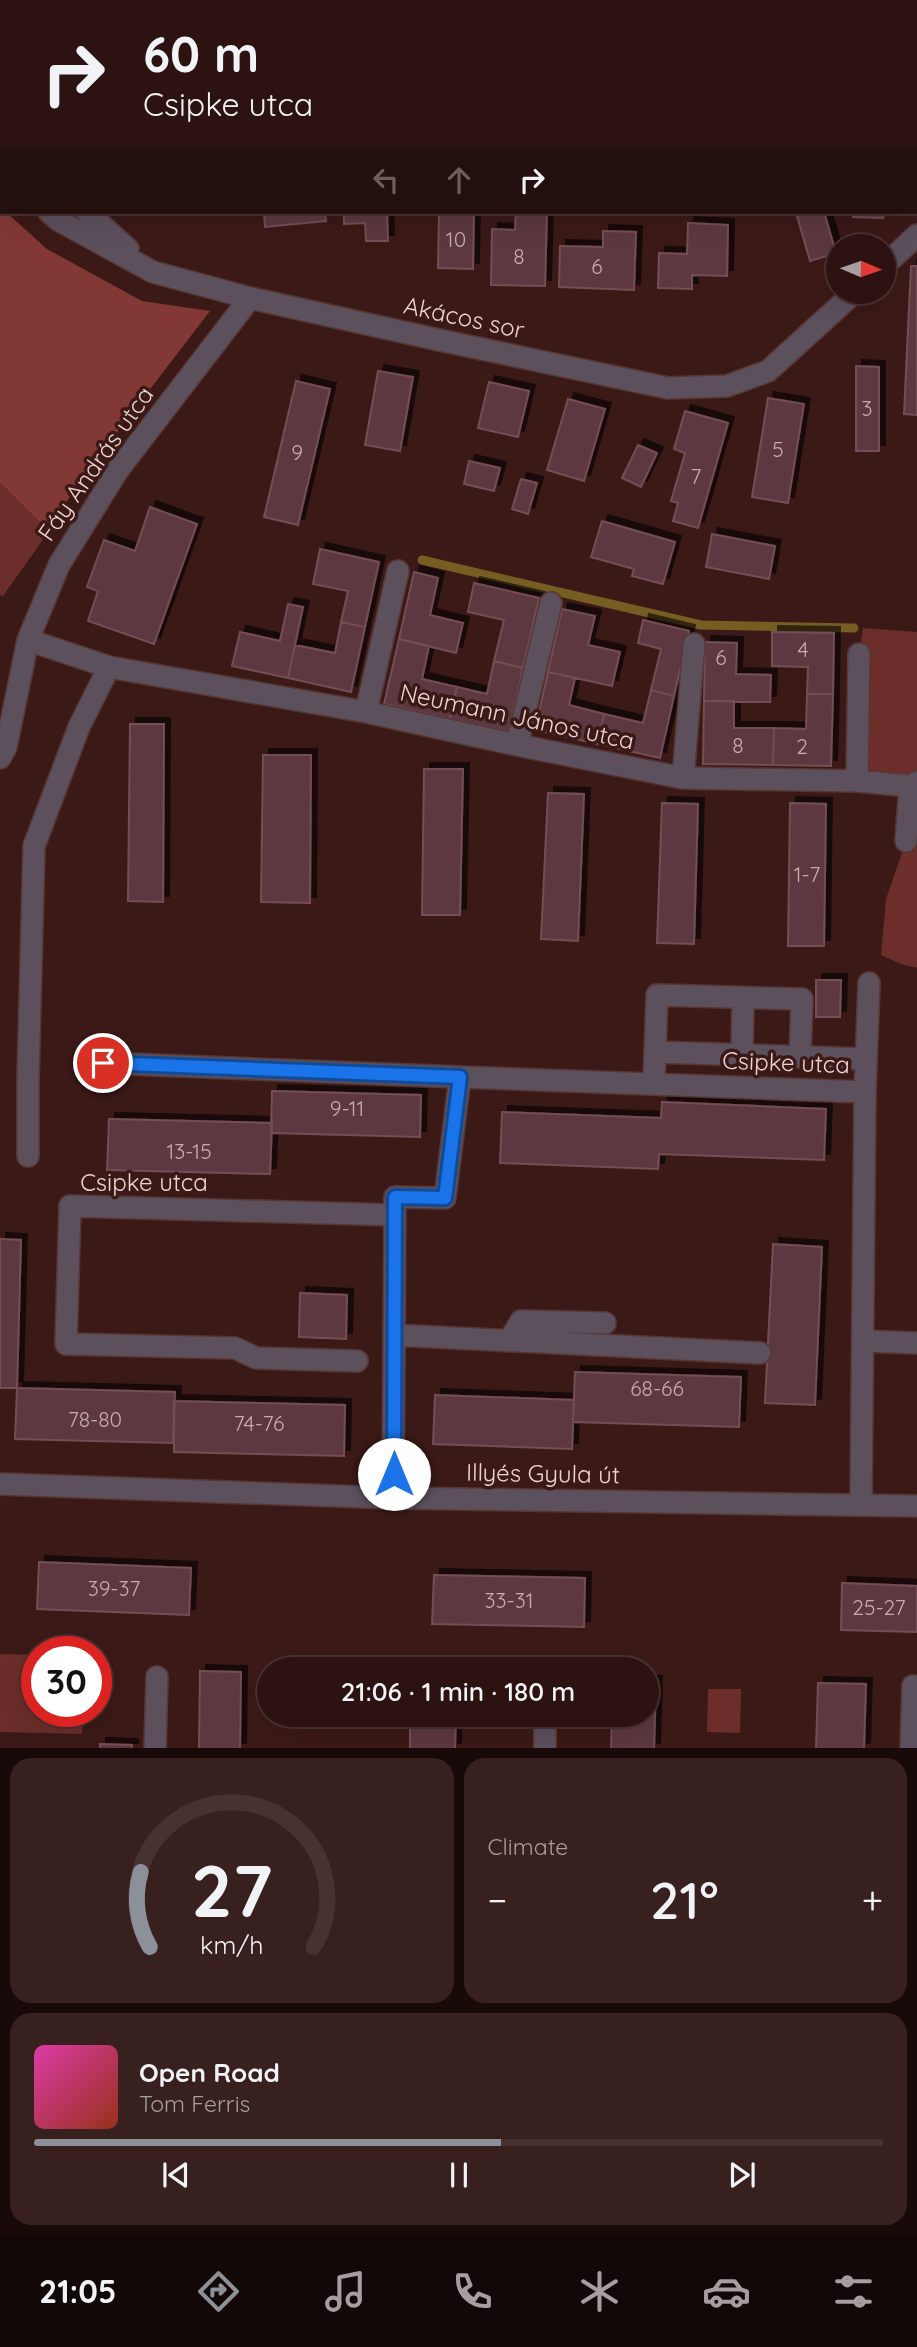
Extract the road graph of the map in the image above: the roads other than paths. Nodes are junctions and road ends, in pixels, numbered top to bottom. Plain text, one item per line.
1 (51, 214) edge
2 (89, 214) edge
3 (917, 235) edge
4 (896, 255) edge
5 (153, 272) junction
6 (250, 298) junction
7 (842, 304) edge
8 (398, 571) dead end
9 (551, 603) dead end
10 (28, 640) junction
11 (694, 644) dead end
12 (859, 654) dead end
13 (109, 667) junction
14 (366, 712) junction
15 (517, 745) junction
16 (0, 758) edge
17 (683, 778) junction
18 (857, 781) junction
19 (914, 784) edge
20 (906, 841) dead end
21 (869, 983) dead end
22 (743, 998) junction
23 (655, 1052) junction
24 (741, 1055) junction
25 (800, 1057) junction
26 (866, 1059) junction
27 (103, 1063) dead end
28 (460, 1077) junction
29 (654, 1084) junction
30 (865, 1092) junction
31 (28, 1156) dead end
32 (395, 1214) junction
33 (605, 1323) dead end
34 (394, 1335) junction
35 (509, 1340) junction
36 (863, 1341) junction
37 (917, 1343) edge
38 (760, 1353) dead end
39 (357, 1361) dead end
40 (0, 1483) edge
41 (393, 1498) junction
42 (861, 1505) junction
43 (917, 1506) edge
44 (157, 1676) dead end
45 (914, 1700) edge
46 (545, 1727) edge
47 (155, 1748) edge
48 (545, 1748) edge
49 (911, 1748) edge

1 - 5 street, Akácos sor
2 - 5 street
3 - 4 street
5 - 6 street, Akácos sor
6 - 7 street, Akácos sor
6 - 10 street, Fáy András utca
8 - 14 street
9 - 15 street
10 - 13 street, Neumann János utca
10 - 16 street, Fáy András utca
11 - 17 street
12 - 18 street
13 - 14 street, Neumann János utca
13 - 31 street
14 - 15 street, Neumann János utca
15 - 17 street, Neumann János utca
17 - 18 street, Neumann János utca
18 - 19 street, Neumann János utca
19 - 20 street
21 - 26 street
22 - 23 street
22 - 24 street
22 - 25 street
23 - 24 street
23 - 29 street
24 - 25 street
25 - 26 street
26 - 30 street
27 - 28 street, Csipke utca
28 - 29 street, Csipke utca
28 - 32 street
29 - 30 street, Csipke utca
30 - 36 street, Csipke utca
32 - 34 street
32 - 39 street, Csipke utca
33 - 35 street
34 - 35 street
34 - 41 street
35 - 38 street
36 - 37 street
36 - 42 street, Csipke utca
40 - 41 street, Illyés Gyula út
41 - 42 street, Illyés Gyula út
42 - 43 street, Illyés Gyula út
44 - 47 street
45 - 49 street
46 - 48 street

